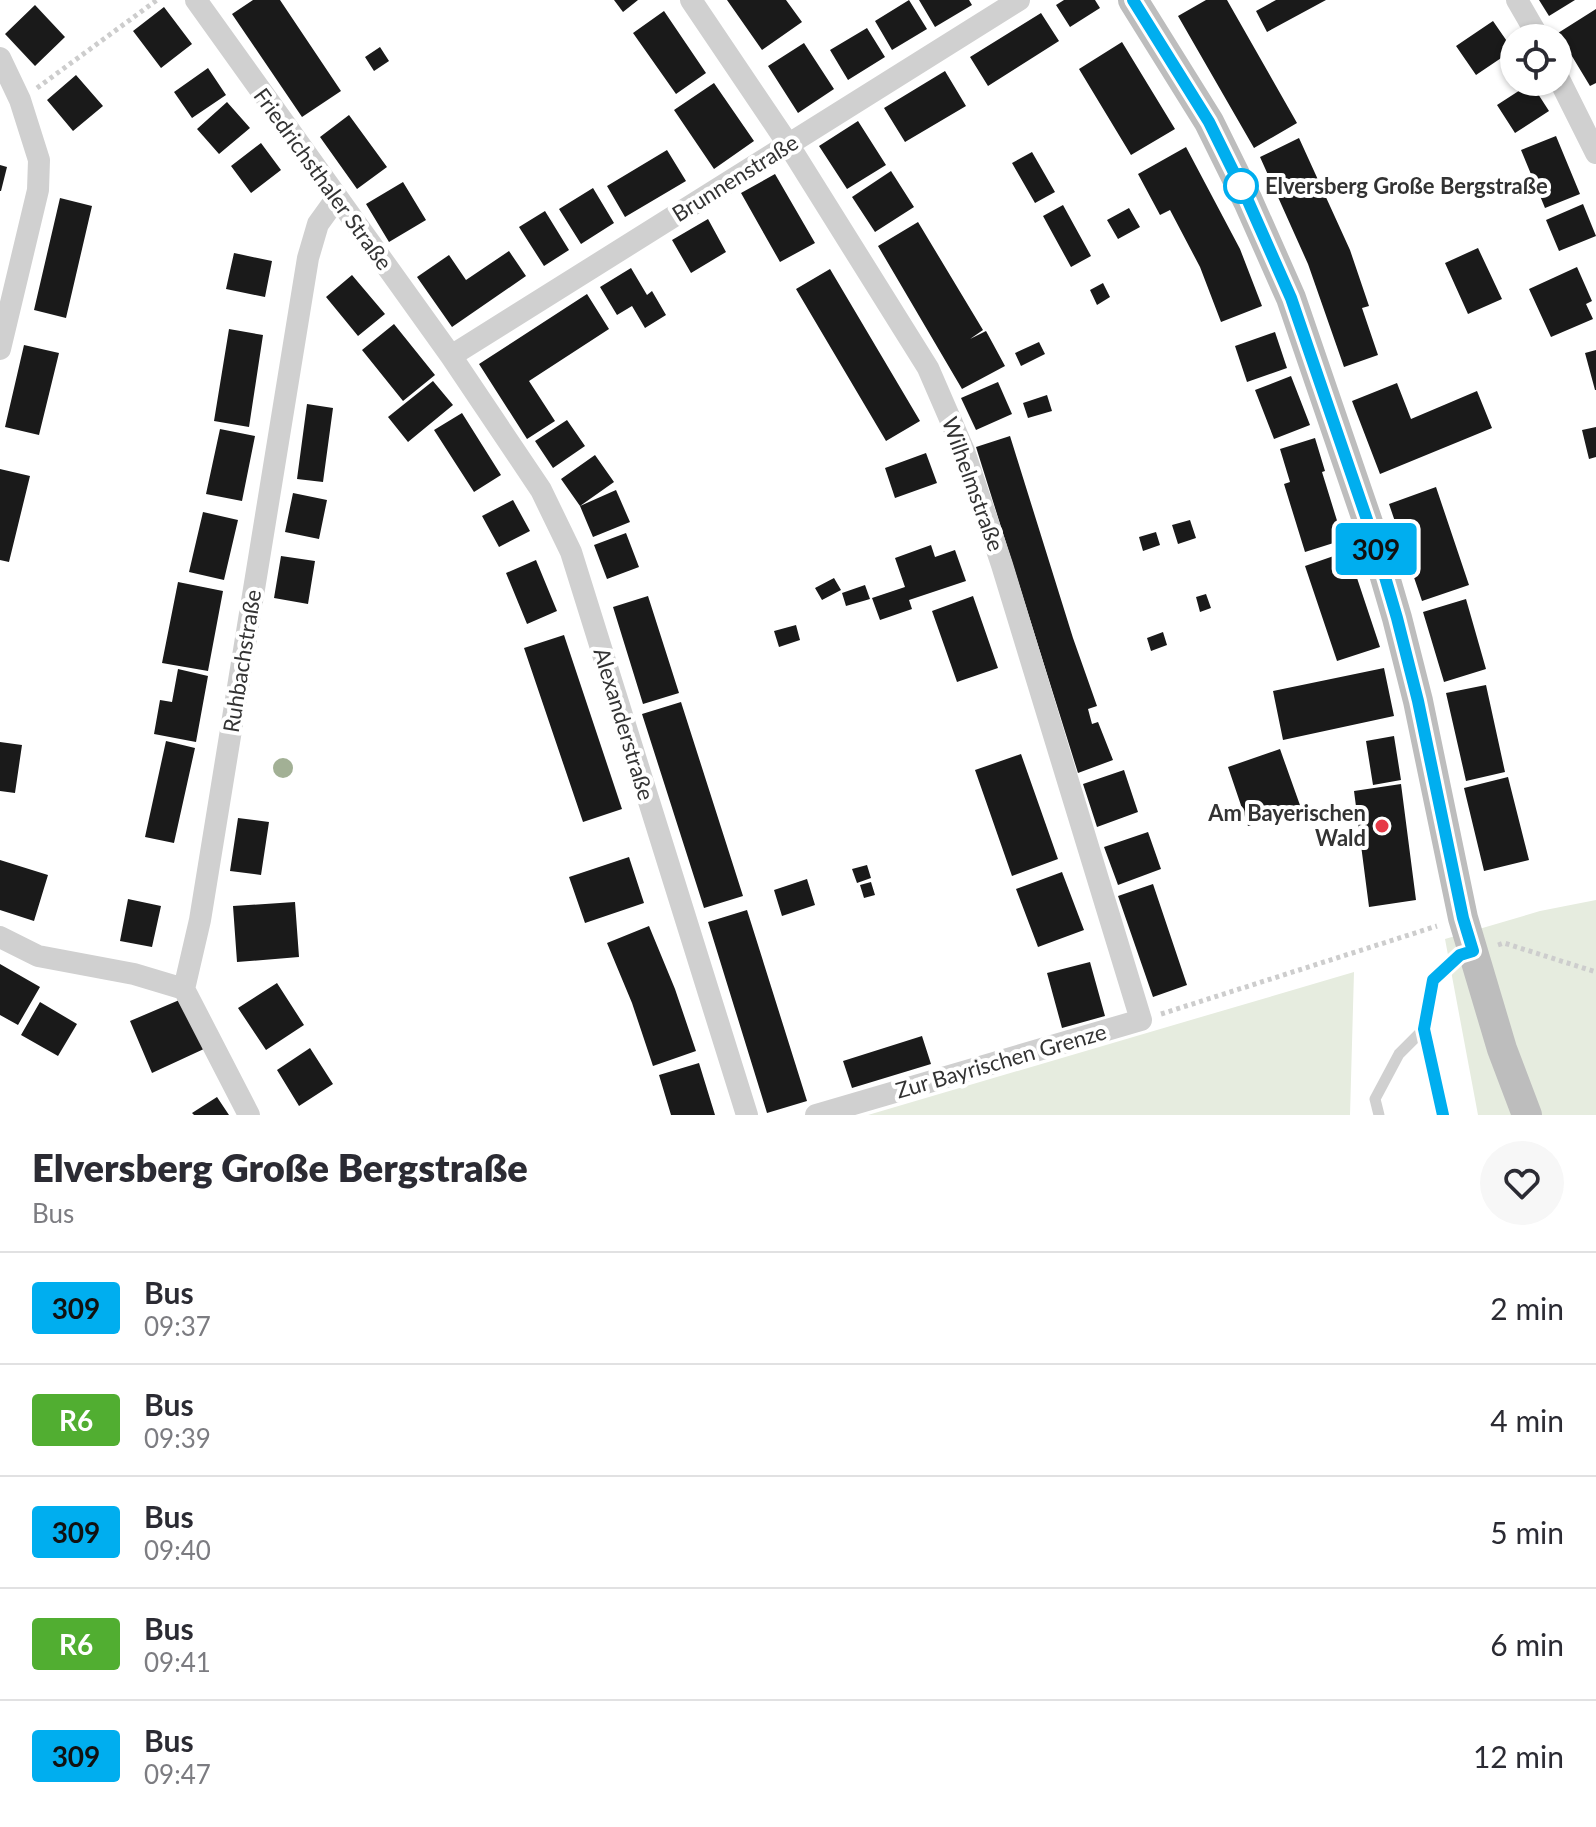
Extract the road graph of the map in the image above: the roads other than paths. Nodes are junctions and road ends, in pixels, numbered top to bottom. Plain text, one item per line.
1 (196, 0) edge
2 (691, 0) edge
3 (1019, 0) edge
4 (1133, 0) edge
5 (1517, 0) edge
6 (1531, 24) edge
7 (0, 58) edge
8 (1568, 96) edge
9 (788, 144) junction
10 (1596, 153) edge
11 (336, 199) junction
12 (0, 349) edge
13 (451, 356) junction
14 (0, 937) edge
15 (1473, 951) junction
16 (184, 989) junction
17 (1141, 1020) joint
18 (1424, 1029) junction
19 (249, 1115) edge
20 (747, 1115) edge
21 (816, 1115) edge
22 (1379, 1115) edge
23 (1443, 1115) edge
24 (1527, 1115) edge

1 - 11 street, Friedrichsthaler Straße
2 - 9 street, Wilhelmstraße
3 - 9 street, Brunnenstraße
4 - 15 main road
5 - 6 street
7 - 12 street
8 - 10 street
9 - 13 street, Brunnenstraße
9 - 17 street, Wilhelmstraße
11 - 13 street, Friedrichsthaler Straße
11 - 16 street, Ruhbachstraße
13 - 20 street, Alexanderstraße
14 - 16 street
15 - 18 lane
15 - 24 main road
16 - 19 street
17 - 21 street, Zur Bayrischen Grenze
18 - 22 lane
18 - 23 lane

